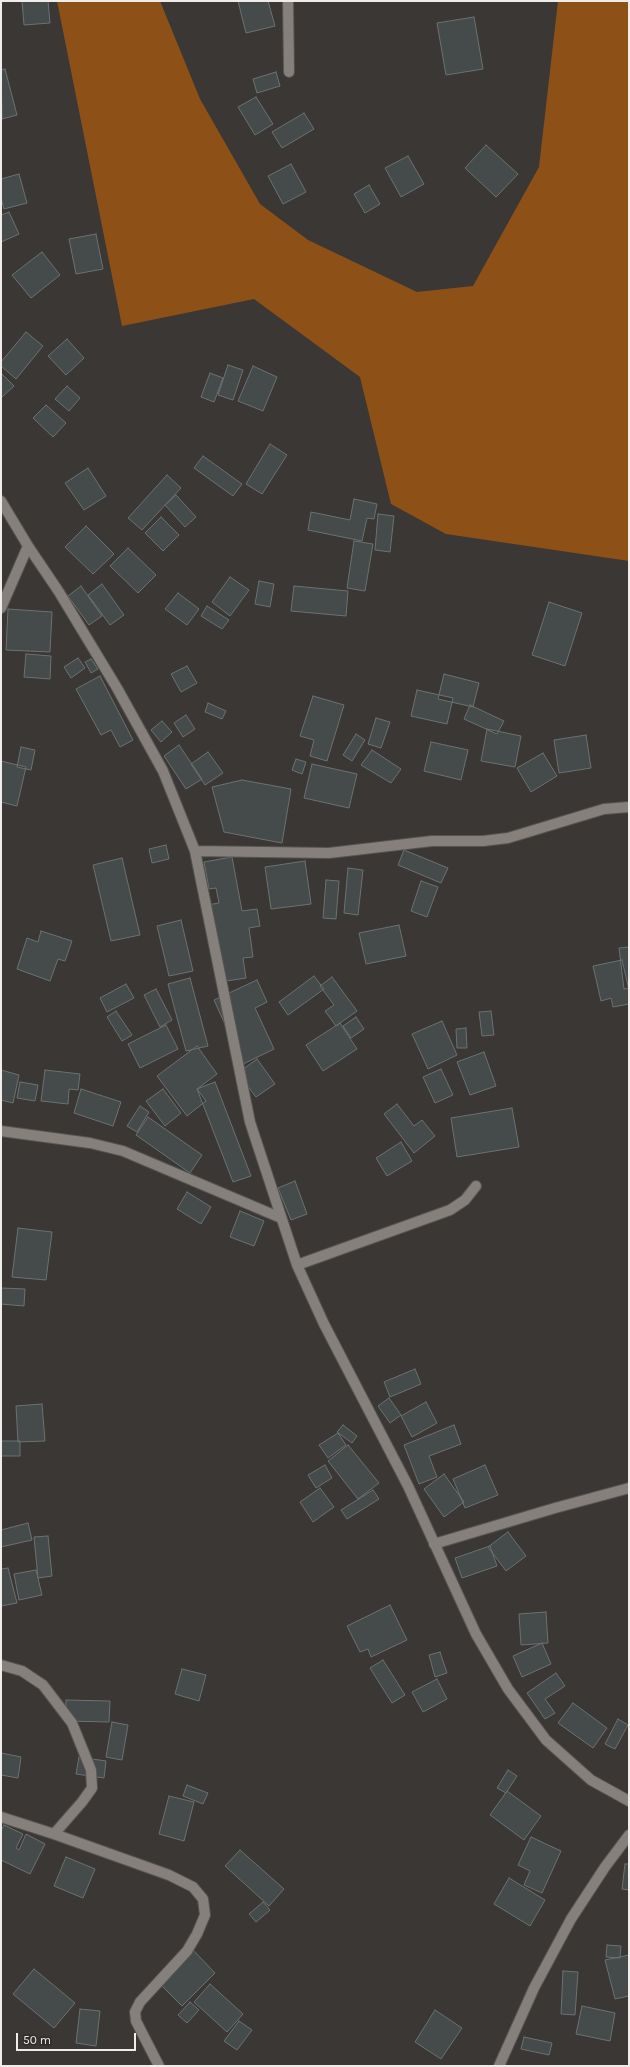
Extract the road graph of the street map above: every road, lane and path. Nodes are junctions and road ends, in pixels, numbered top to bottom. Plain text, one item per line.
1 (288, 1) edge
2 (289, 72) dead end
3 (1, 501) edge
4 (28, 546) junction
5 (1, 608) edge
6 (629, 807) edge
7 (195, 851) junction
8 (1, 1131) edge
9 (476, 1186) dead end
10 (281, 1218) junction
11 (297, 1265) junction
12 (629, 1488) edge
13 (434, 1544) junction
14 (1, 1665) edge
15 (629, 1801) edge
16 (1, 1817) edge
17 (54, 1834) junction
18 (629, 1835) edge
19 (159, 2066) edge
20 (499, 2066) edge

1 - 2 street
3 - 4 street
4 - 5 street
4 - 7 street
6 - 7 street
7 - 10 street
8 - 10 street
9 - 11 street
10 - 11 street
11 - 13 street
12 - 13 street
13 - 15 street
14 - 17 street
16 - 17 street
17 - 19 street
18 - 20 street

